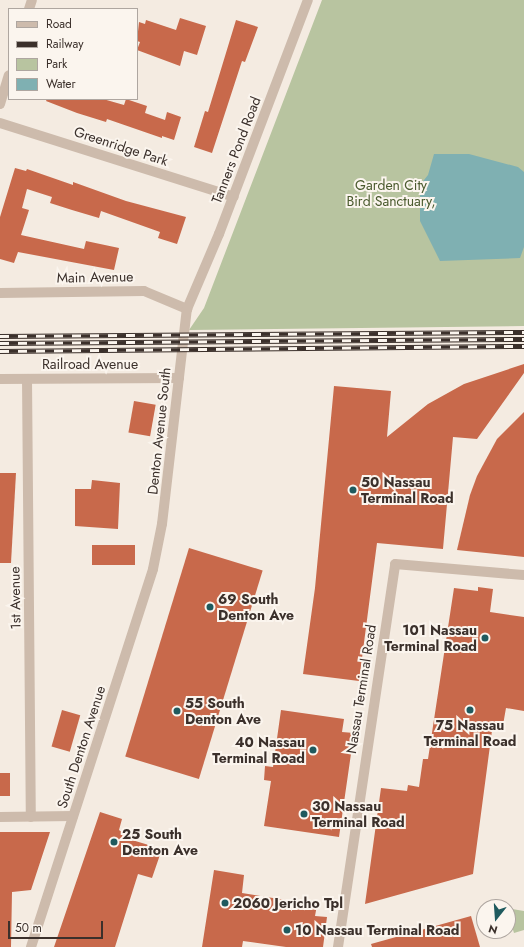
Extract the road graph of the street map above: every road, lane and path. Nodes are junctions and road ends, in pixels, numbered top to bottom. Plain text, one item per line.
1 (308, 0) edge
2 (8, 78) edge
3 (0, 104) edge
4 (0, 123) edge
5 (234, 197) junction
6 (0, 292) edge
7 (187, 309) junction
8 (0, 378) edge
9 (179, 378) junction
10 (27, 379) junction
11 (156, 556) joint
12 (524, 575) edge
13 (73, 816) junction
14 (0, 817) edge
15 (31, 817) junction
16 (30, 947) edge
17 (338, 947) edge

1 - 5 street, Tanners Pond Road
2 - 3 street
4 - 5 street, Greenridge Park
5 - 7 street, Tanners Pond Road
6 - 7 street, Main Avenue
7 - 9 street, Denton Avenue South
8 - 10 street, Railroad Avenue
9 - 10 street, Railroad Avenue
9 - 11 street, Denton Avenue South
10 - 15 street, 1st Avenue
11 - 13 street, South Denton Avenue
12 - 17 street, Nassau Terminal Road
13 - 15 street
13 - 16 street, South Denton Avenue
14 - 15 street

